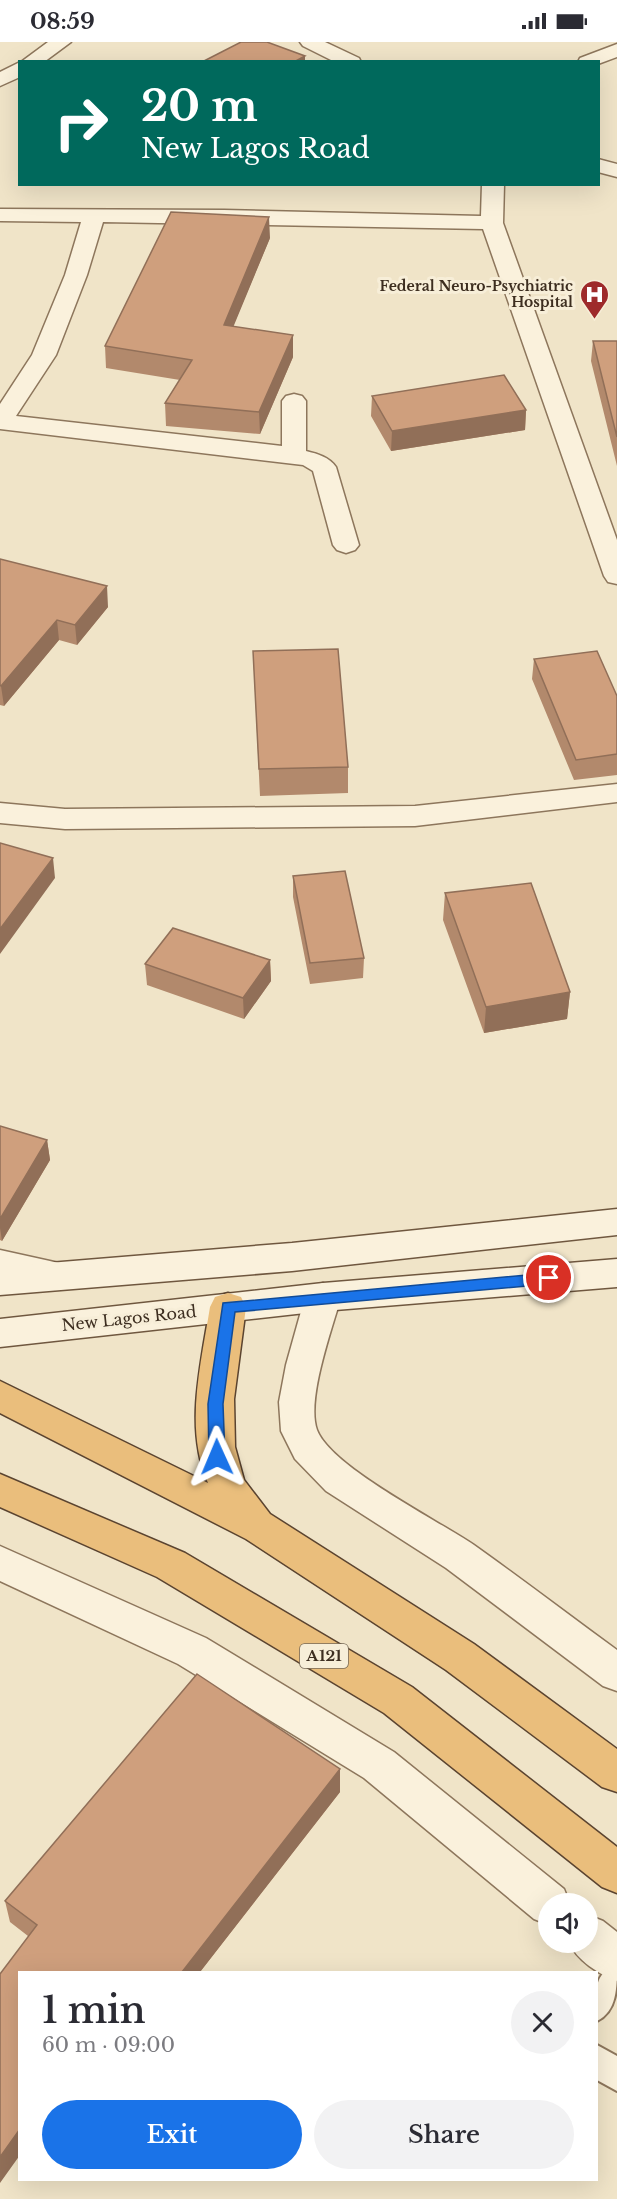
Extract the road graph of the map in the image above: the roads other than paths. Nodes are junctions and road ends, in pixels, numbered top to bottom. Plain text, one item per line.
1 (61, 42) edge
2 (310, 42) edge
3 (617, 50) edge
4 (33, 60) edge
5 (348, 60) edge
6 (592, 60) edge
7 (18, 69) edge
8 (0, 81) edge
9 (600, 166) edge
10 (617, 171) edge
11 (493, 186) edge
12 (0, 215) edge
13 (94, 216) junction
14 (492, 223) junction
15 (294, 401) dead end
16 (0, 421) edge
17 (294, 455) junction
18 (346, 545) dead end
19 (617, 576) edge
20 (617, 793) edge
21 (0, 813) edge
22 (617, 1222) edge
23 (0, 1264) edge
24 (617, 1273) edge
25 (64, 1276) junction
26 (0, 1281) edge
27 (323, 1297) junction
28 (228, 1307) junction
29 (0, 1333) edge
30 (0, 1396) edge
31 (0, 1490) edge
32 (259, 1527) junction
33 (0, 1563) edge
34 (617, 1673) edge
35 (617, 1773) edge
36 (617, 1873) edge
37 (538, 1895) edge
38 (598, 1944) edge
39 (617, 1960) edge
40 (617, 1979) edge
41 (598, 2005) edge
42 (598, 2061) edge
43 (617, 2076) edge

1 - 4 street
2 - 5 street
3 - 6 street
7 - 8 street
9 - 10 street
11 - 14 street
12 - 13 street
13 - 14 street
13 - 16 street
14 - 19 street
15 - 17 street
16 - 17 street
17 - 18 street
20 - 21 street
22 - 25 street
23 - 25 street
24 - 27 street, New Lagos Road
25 - 26 street
27 - 28 street, New Lagos Road
27 - 34 street
28 - 29 street, New Lagos Road
28 - 32 highway
30 - 32 highway
31 - 36 highway, A121
32 - 35 highway
33 - 37 street
38 - 39 street
40 - 41 lane
42 - 43 lane

